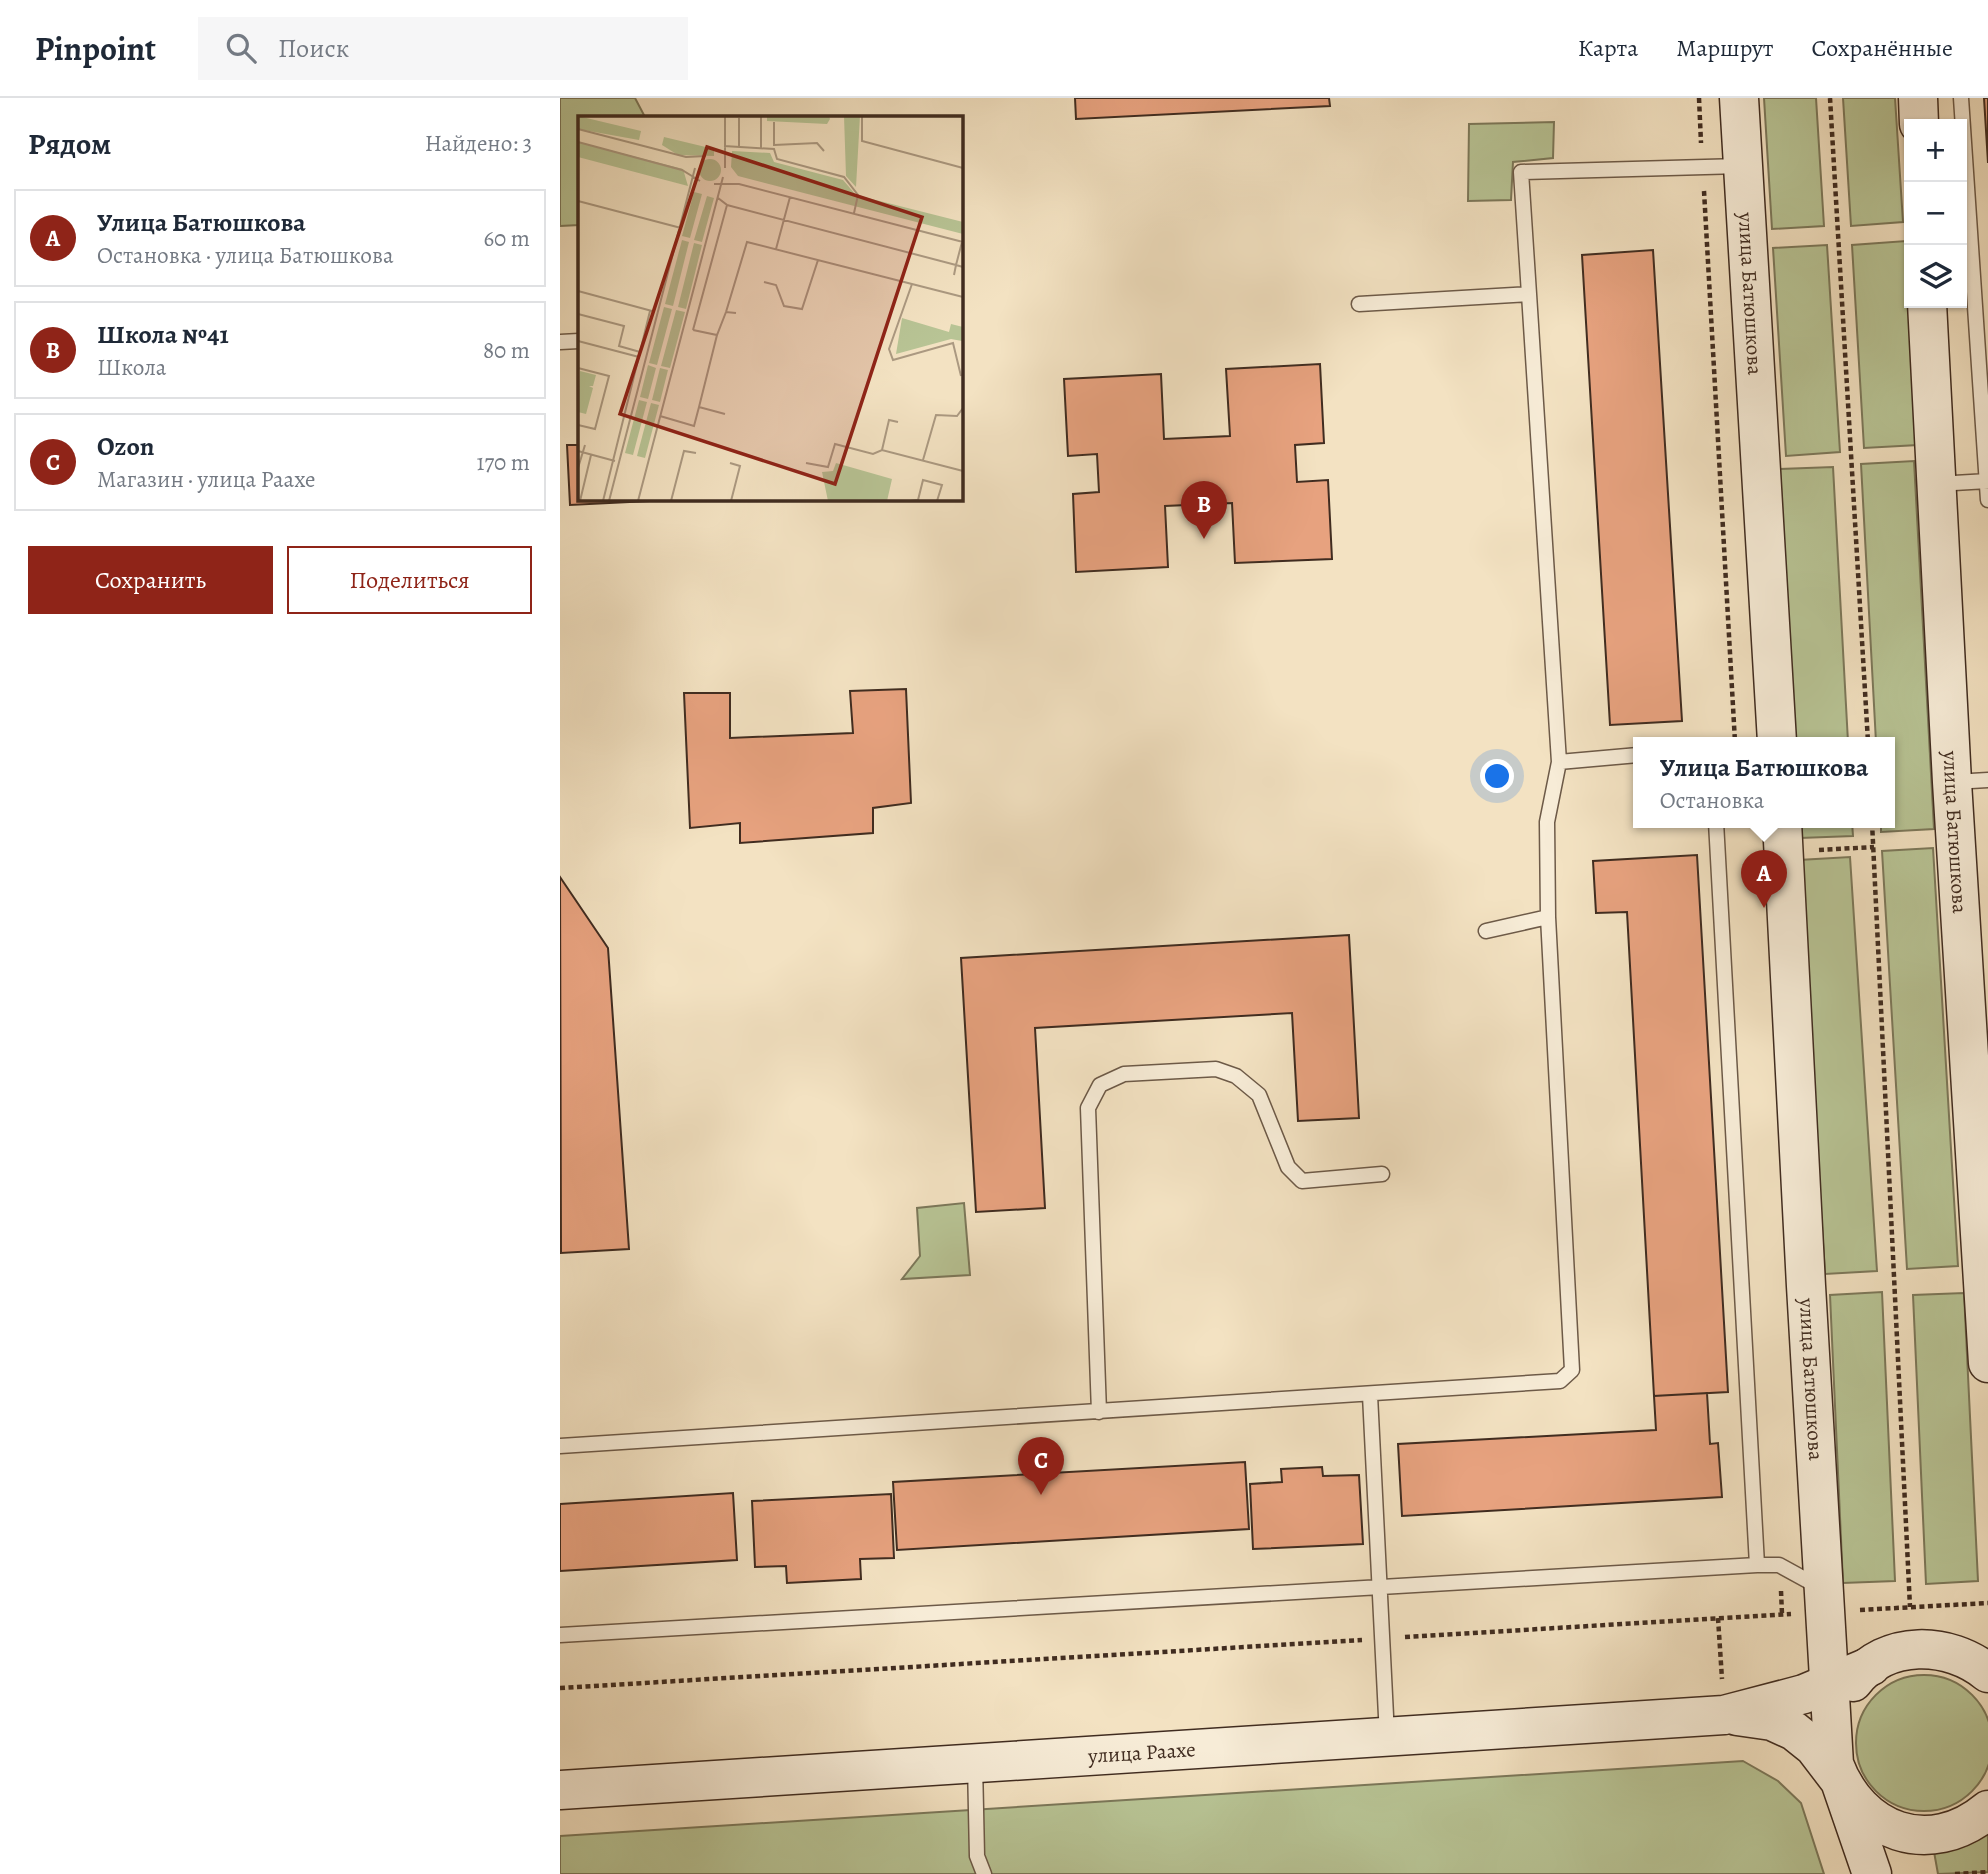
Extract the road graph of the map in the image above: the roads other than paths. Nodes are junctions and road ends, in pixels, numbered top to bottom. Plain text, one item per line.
1 (1739, 98) edge
2 (1918, 98) edge
3 (1961, 98) edge
4 (1919, 119) edge
5 (1743, 166) junction
6 (1529, 294) junction
7 (1359, 304) dead end
8 (1927, 308) edge
9 (578, 341) edge
10 (560, 342) edge
11 (1987, 481) edge
12 (1936, 484) junction
13 (1988, 500) edge
14 (1777, 737) edge
15 (1633, 755) edge
16 (1559, 762) junction
17 (1970, 781) edge
18 (1716, 828) edge
19 (1782, 828) edge
20 (1548, 917) junction
21 (1486, 932) dead end
22 (1382, 1174) dead end
23 (1988, 1363) edge
24 (1370, 1395) junction
25 (1099, 1412) junction
26 (560, 1446) edge
27 (1757, 1565) junction
28 (1381, 1586) junction
29 (1824, 1601) junction
30 (560, 1635) edge
31 (1979, 1664) edge
32 (1871, 1666) junction
33 (1829, 1683) junction
34 (1724, 1715) junction
35 (1833, 1728) junction
36 (1387, 1737) junction
37 (975, 1763) junction
38 (1840, 1781) junction
39 (560, 1790) edge
40 (1975, 1818) edge
41 (984, 1874) edge
42 (1872, 1874) edge
43 (1891, 1874) edge

1 - 5 street, улица Батюшкова
2 - 4 street
3 - 11 lane
5 - 6 lane
5 - 14 street, улица Батюшкова
6 - 7 lane
6 - 16 lane
8 - 12 street, улица Батюшкова
9 - 10 lane
11 - 12 lane
11 - 13 lane
12 - 17 street, улица Батюшкова
15 - 16 lane
16 - 20 lane
17 - 23 street, улица Батюшкова
18 - 27 lane
19 - 29 street, улица Батюшкова
20 - 21 lane
20 - 24 lane
22 - 25 lane
24 - 25 lane
24 - 28 lane
25 - 26 lane
27 - 28 lane
27 - 29 lane
28 - 30 lane
28 - 36 lane
29 - 33 street, улица Батюшкова
31 - 32 street
32 - 33 street
32 - 35 street
33 - 34 street
33 - 35 street, улица Батюшкова
34 - 36 street, улица Раахе
34 - 38 street
35 - 38 street, улица Батюшкова
36 - 37 street, улица Раахе
37 - 39 street, улица Раахе
37 - 41 lane
38 - 40 street
38 - 42 street
40 - 43 street

